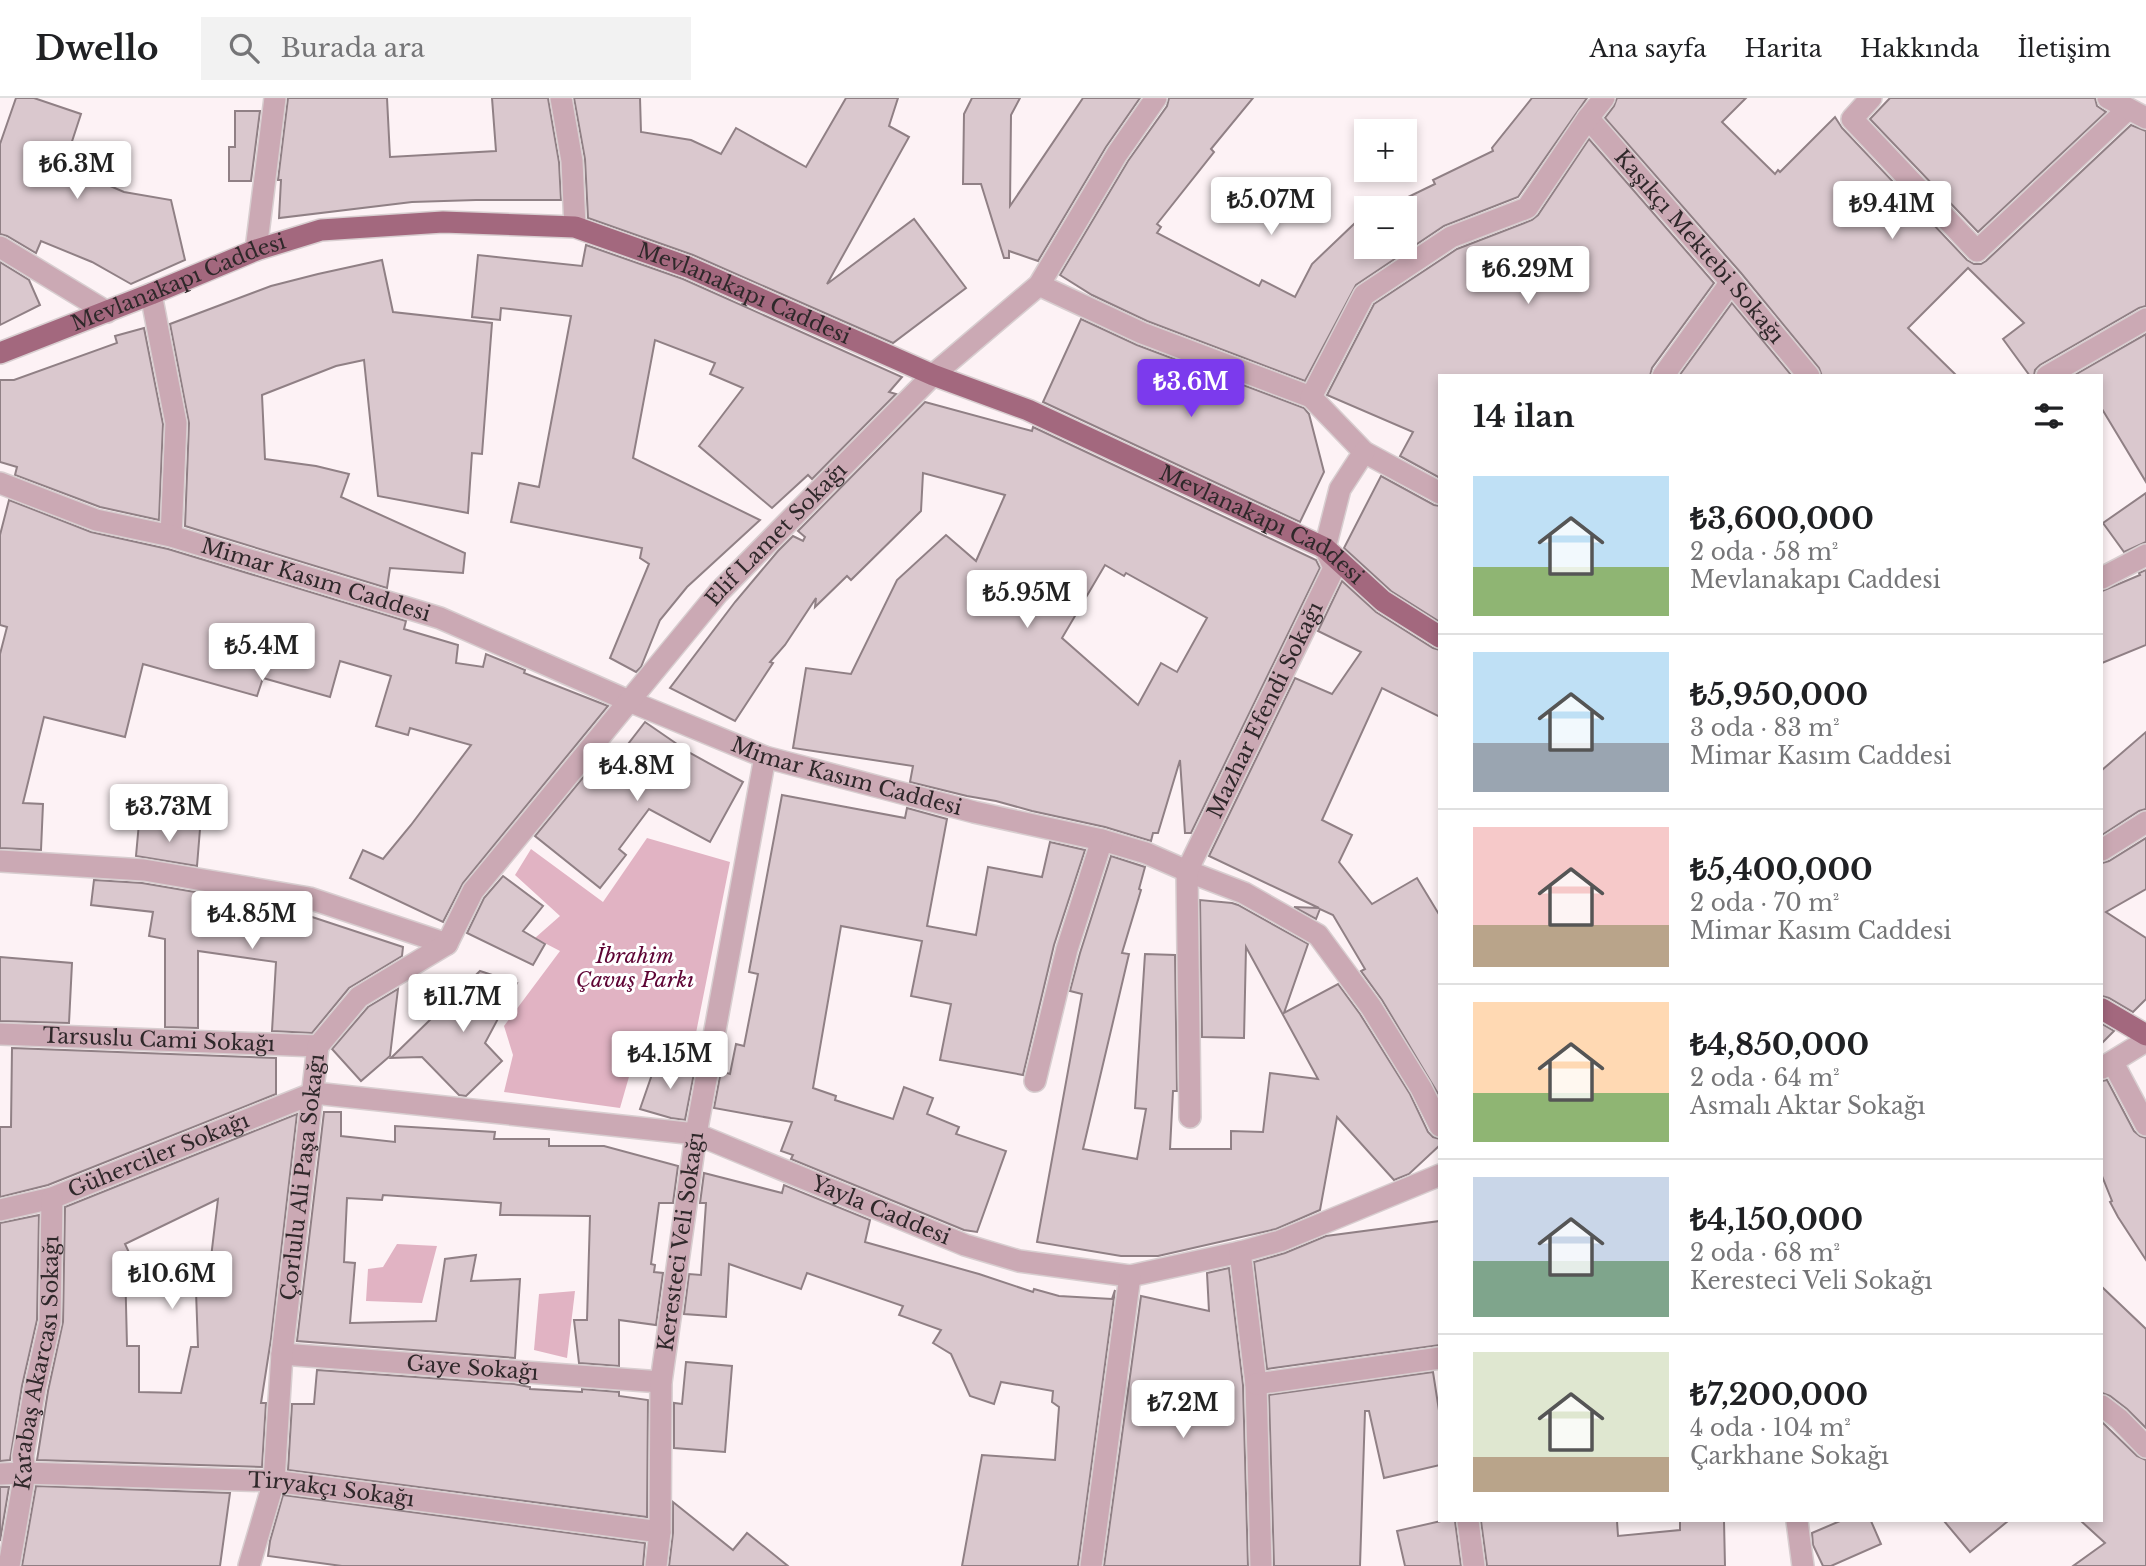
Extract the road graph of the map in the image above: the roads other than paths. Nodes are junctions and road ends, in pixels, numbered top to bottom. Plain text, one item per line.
1 (275, 98) edge
2 (561, 98) edge
3 (1156, 98) edge
4 (1604, 98) edge
5 (1871, 98) edge
6 (2108, 98) edge
7 (2137, 113) edge
8 (1588, 118) junction
9 (575, 227) junction
10 (0, 247) edge
11 (256, 250) junction
12 (1731, 282) junction
13 (1038, 285) junction
14 (151, 295) junction
15 (107, 312) junction
16 (2146, 319) edge
17 (0, 353) edge
18 (1664, 374) edge
19 (1807, 374) edge
20 (2050, 374) edge
21 (933, 375) junction
22 (1311, 397) junction
23 (1364, 452) junction
24 (0, 483) edge
25 (1438, 492) edge
26 (171, 536) junction
27 (1325, 548) junction
28 (2146, 555) edge
29 (2103, 577) edge
30 (1438, 636) edge
31 (629, 701) junction
32 (765, 757) junction
33 (2146, 822) edge
34 (1102, 840) junction
35 (2103, 849) edge
36 (0, 861) edge
37 (1186, 871) junction
38 (447, 944) junction
39 (2103, 1010) edge
40 (0, 1034) edge
41 (2146, 1035) edge
42 (2146, 1041) edge
43 (318, 1046) junction
44 (2108, 1065) edge
45 (1035, 1081) dead end
46 (314, 1093) junction
47 (1190, 1117) dead end
48 (1438, 1122) edge
49 (2146, 1125) edge
50 (696, 1134) junction
51 (1438, 1176) edge
52 (52, 1198) junction
53 (0, 1210) edge
54 (1240, 1252) junction
55 (1130, 1276) junction
56 (282, 1354) junction
57 (1438, 1358) edge
58 (661, 1382) junction
59 (1256, 1384) junction
60 (2103, 1407) edge
61 (2146, 1447) edge
62 (25, 1472) junction
63 (0, 1474) edge
64 (274, 1481) junction
65 (1468, 1522) edge
66 (1802, 1523) edge
67 (660, 1532) junction
68 (9, 1566) edge
69 (248, 1566) edge
70 (656, 1566) edge
71 (1091, 1566) edge
72 (1261, 1566) edge
73 (1474, 1566) edge
74 (1803, 1566) edge

1 - 11 street
2 - 9 street
3 - 13 street, Elif Lamet Sokağı
4 - 8 street
5 - 7 street
6 - 7 street
8 - 12 street, Kaşıkçı Mektebi Sokağı
8 - 22 street
9 - 11 main road, Mevlanakapı Caddesi
9 - 21 main road, Mevlanakapı Caddesi
10 - 15 street
11 - 14 main road, Mevlanakapı Caddesi
12 - 18 street
12 - 19 street, Kaşıkçı Mektebi Sokağı
13 - 21 street, Elif Lamet Sokağı
13 - 22 street
14 - 15 main road, Mevlanakapı Caddesi
14 - 26 street
15 - 17 main road, Mevlanakapı Caddesi
16 - 20 street
21 - 27 main road, Mevlanakapı Caddesi
21 - 31 street, Elif Lamet Sokağı
22 - 23 street
23 - 25 street
23 - 27 street
24 - 26 street, Mimar Kasım Caddesi
26 - 31 street, Mimar Kasım Caddesi
27 - 30 main road, Mevlanakapı Caddesi
27 - 37 street, Mazhar Efendi Sokağı
28 - 29 street
31 - 32 street, Mimar Kasım Caddesi
31 - 38 street
32 - 34 street, Mimar Kasım Caddesi
32 - 50 street, Keresteci Veli Sokağı
33 - 35 street
34 - 37 street, Mimar Kasım Caddesi
34 - 45 street
36 - 38 street
37 - 47 street
37 - 48 street, Mimar Kasım Caddesi
38 - 43 street, Çorlulu Ali Paşa Sokağı
39 - 41 main road
40 - 43 street, Tarsuslu Cami Sokağı
42 - 44 street
43 - 46 street, Çorlulu Ali Paşa Sokağı
44 - 49 street
46 - 50 street, Yayla Caddesi
46 - 52 street, Güherciler Sokağı
46 - 56 street, Çorlulu Ali Paşa Sokağı
50 - 55 street, Yayla Caddesi
50 - 58 street, Keresteci Veli Sokağı
51 - 54 street, Yayla Caddesi
52 - 53 street, Güherciler Sokağı
52 - 62 street, Karabaş Akarcası Sokağı
54 - 55 street, Yayla Caddesi
54 - 59 street
55 - 71 street
56 - 58 street, Gaye Sokağı
56 - 64 street, Çorlulu Ali Paşa Sokağı
57 - 59 street
58 - 67 street, Keresteci Veli Sokağı
59 - 72 street
60 - 61 street
62 - 63 street, Tiryakçı Sokağı
62 - 64 street, Tiryakçı Sokağı
62 - 68 street, Karabaş Akarcası Sokağı
64 - 67 street, Tiryakçı Sokağı
64 - 69 street, Çorlulu Ali Paşa Sokağı
65 - 73 street
66 - 74 street
67 - 70 street, Keresteci Veli Sokağı

